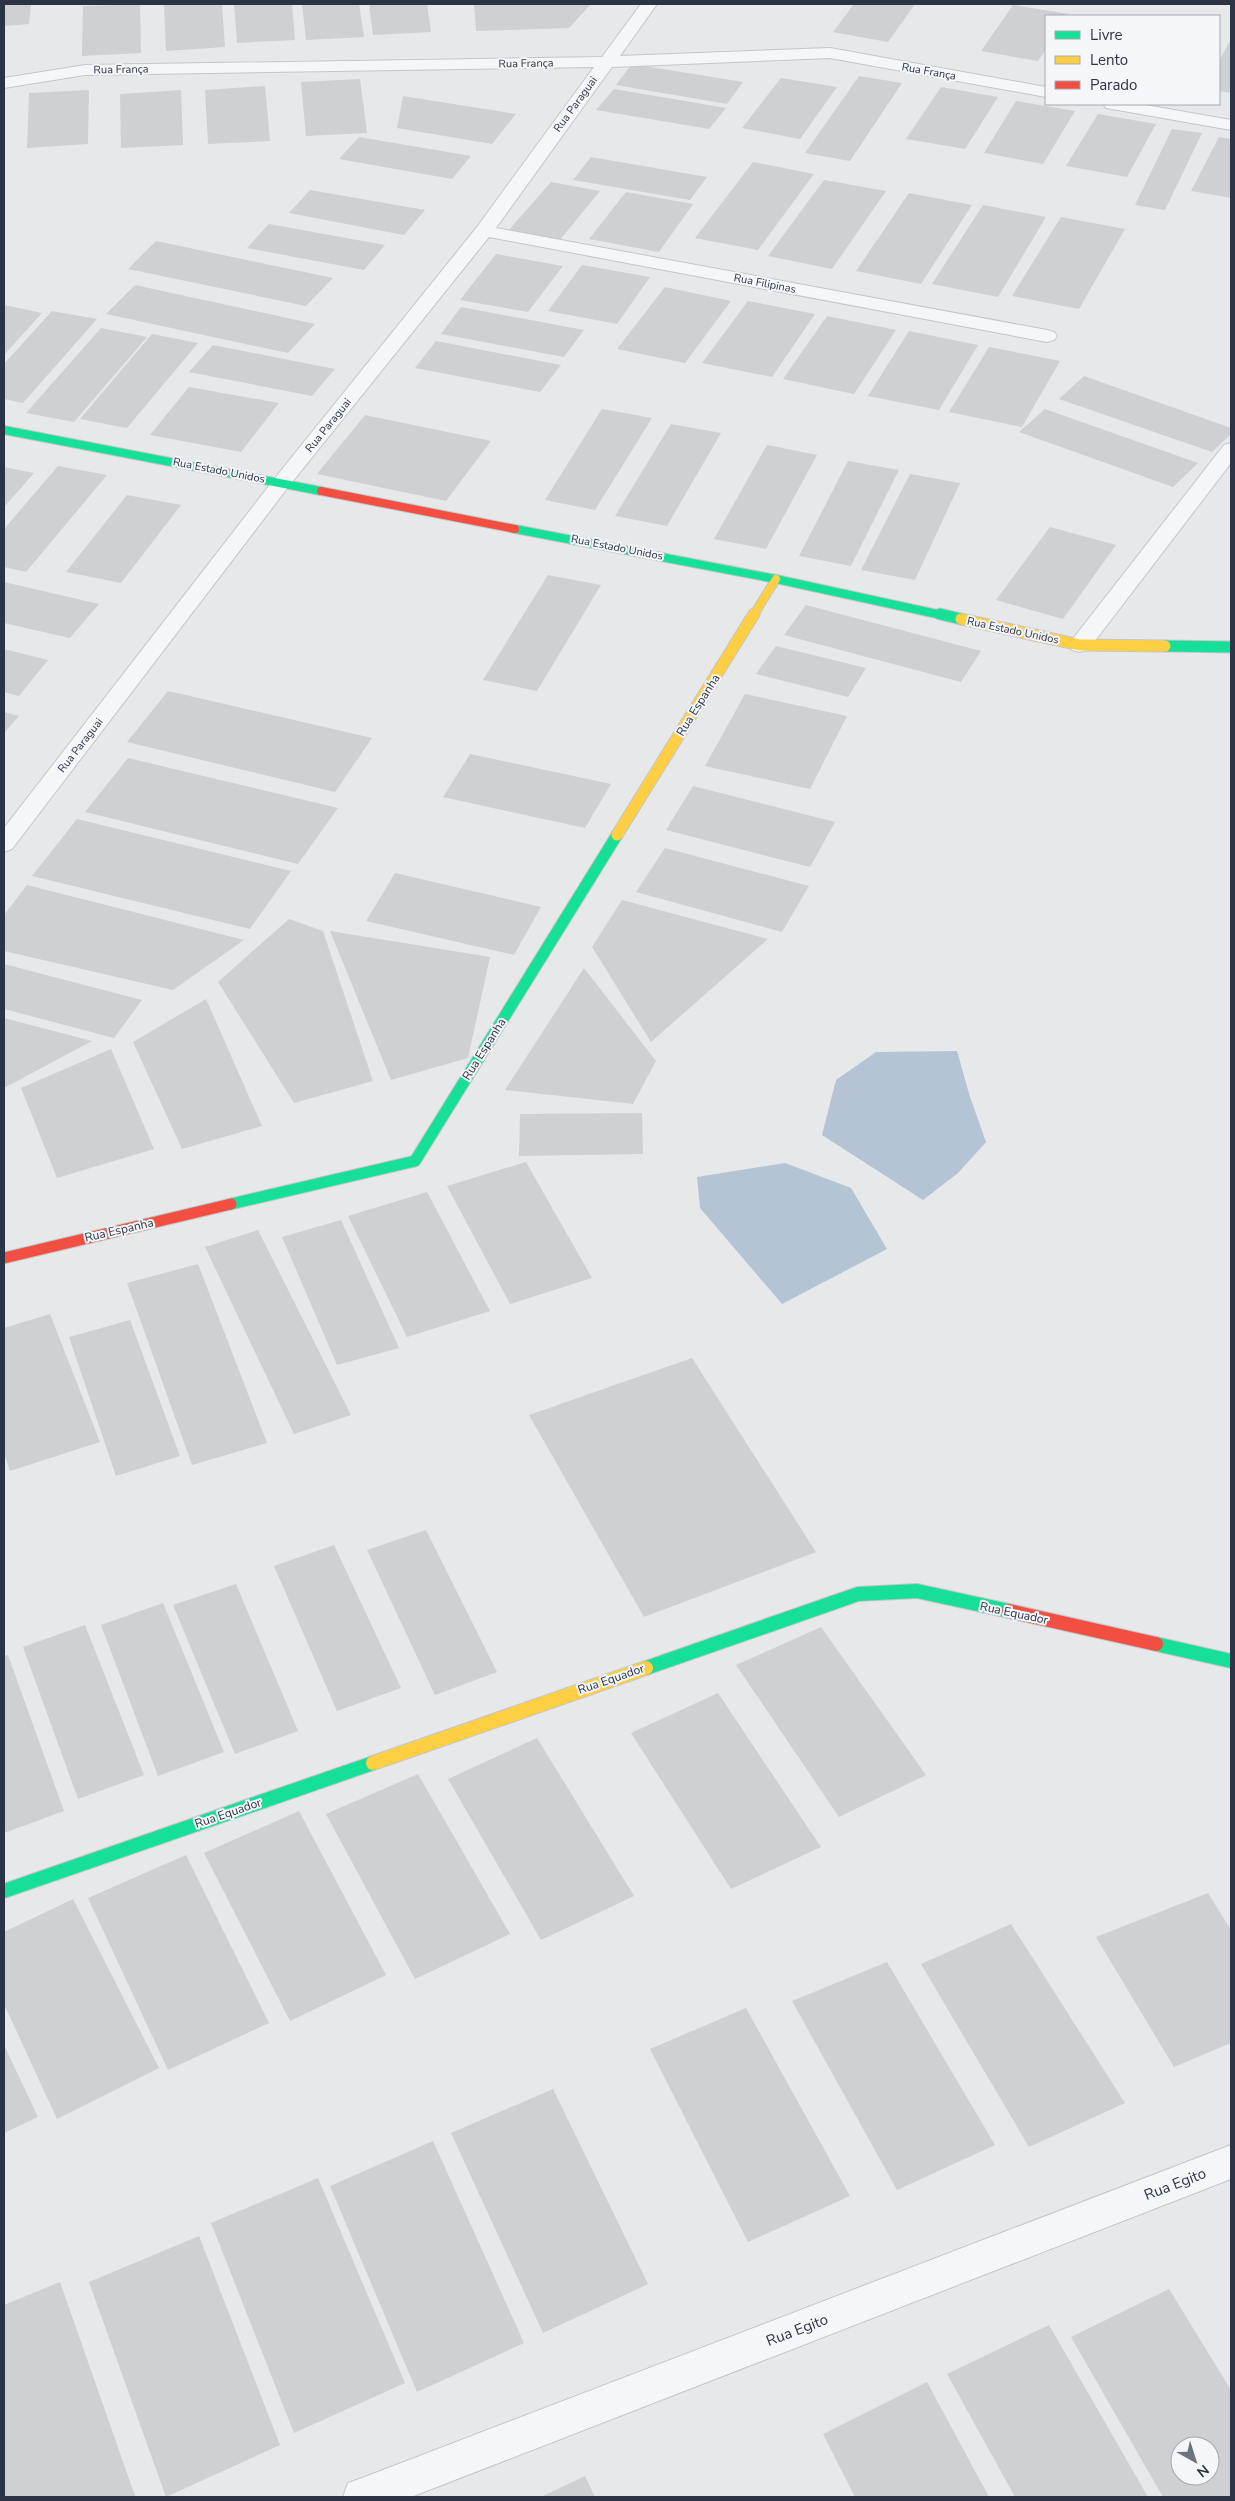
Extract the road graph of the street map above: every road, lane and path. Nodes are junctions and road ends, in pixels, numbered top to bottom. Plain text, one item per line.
1 (649, 4) edge
2 (606, 62) junction
3 (4, 83) edge
4 (1045, 92) edge
5 (1118, 105) edge
6 (1231, 125) edge
7 (484, 231) junction
8 (1047, 336) dead end
9 (4, 430) edge
10 (1231, 449) edge
11 (282, 482) junction
12 (776, 579) junction
13 (1080, 645) junction
14 (1231, 647) edge
15 (4, 844) edge
16 (4, 1258) edge
17 (1231, 1661) edge
18 (4, 1891) edge
19 (1231, 2162) edge
20 (362, 2497) edge

1 - 2 street, Rua Paraguai
2 - 3 street, Rua França
2 - 4 street, Rua França
2 - 7 street, Rua Paraguai
5 - 6 street
7 - 8 street, Rua Filipinas
7 - 11 street, Rua Paraguai
9 - 11 street, Rua Estado Unidos
10 - 13 street
11 - 12 street, Rua Estado Unidos
11 - 15 street, Rua Paraguai
12 - 13 street, Rua Estado Unidos
12 - 16 street, Rua Espanha
13 - 14 street, Rua Estado Unidos
17 - 18 street, Rua Equador
19 - 20 street, Rua Egito

